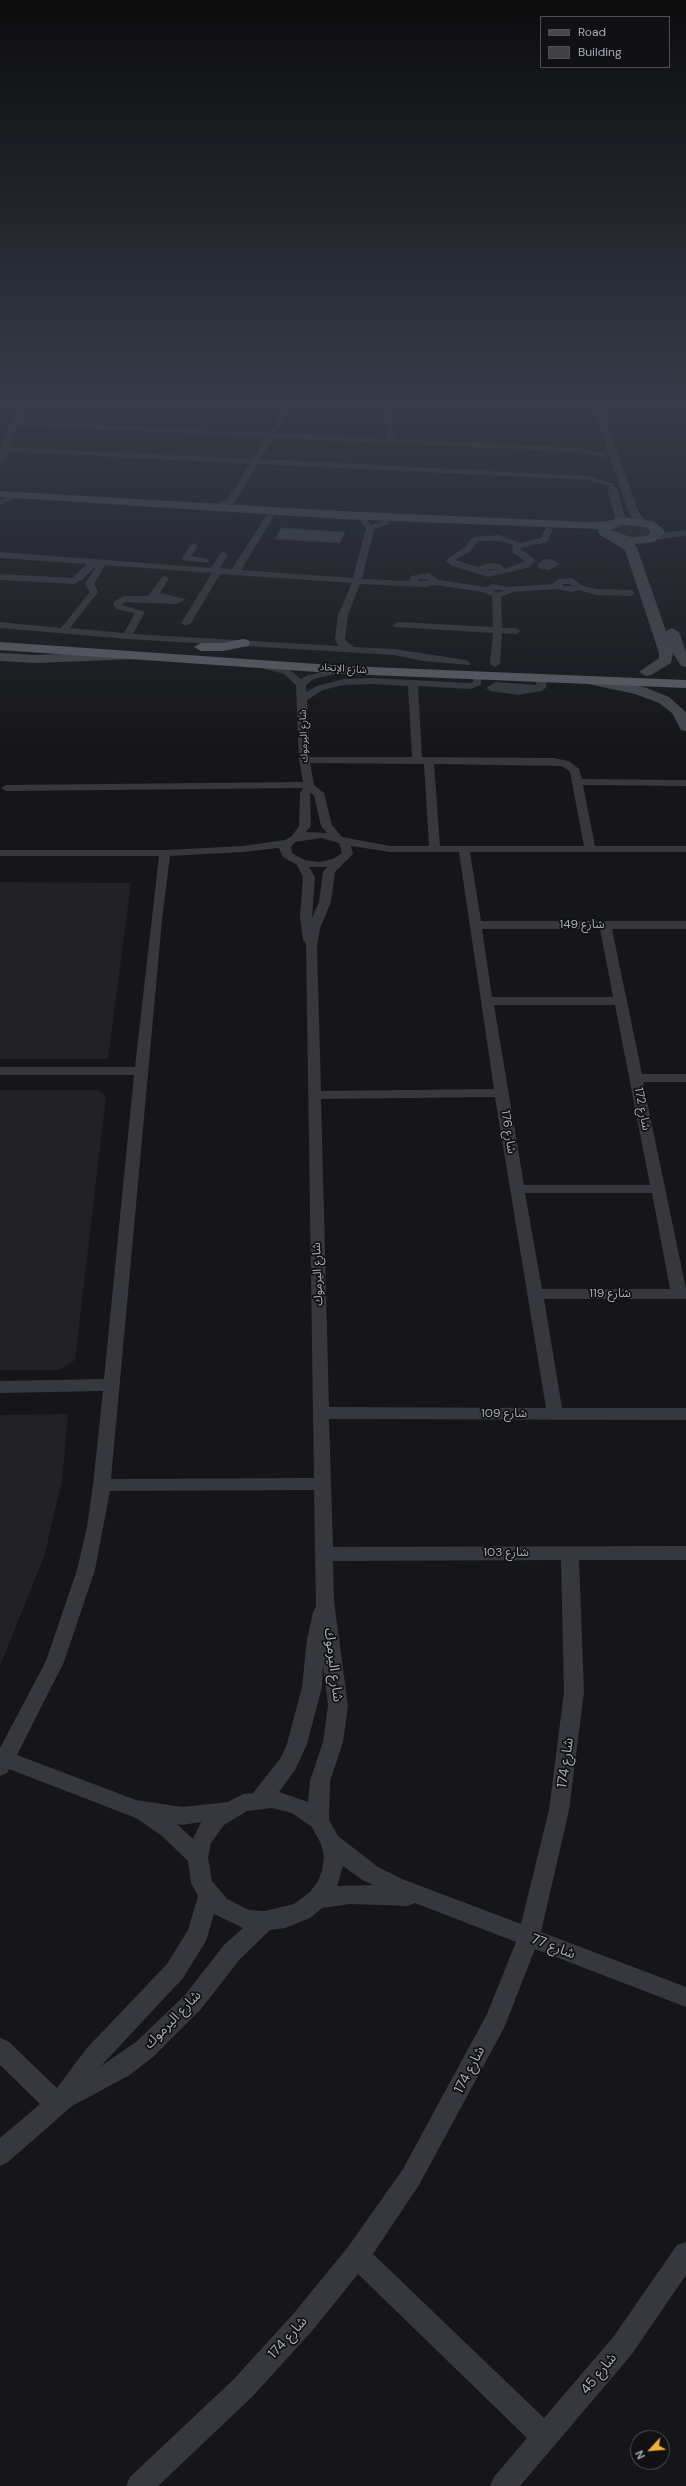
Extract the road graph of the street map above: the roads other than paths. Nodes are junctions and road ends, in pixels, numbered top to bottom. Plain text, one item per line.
1 (268, 519) edge
2 (302, 519) edge
3 (472, 519) edge
4 (618, 519) edge
5 (638, 519) edge
6 (367, 525) junction
7 (686, 528) edge
8 (550, 529) junction
9 (612, 530) junction
10 (649, 532) junction
11 (686, 533) edge
12 (194, 546) dead end
13 (517, 546) junction
14 (0, 555) edge
15 (649, 562) dead end
16 (92, 563) junction
17 (102, 563) junction
18 (219, 564) junction
19 (527, 565) junction
20 (541, 566) dead end
21 (479, 570) junction
22 (235, 572) junction
23 (503, 572) junction
24 (492, 575) junction
25 (0, 577) edge
26 (165, 579) dead end
27 (357, 581) junction
28 (496, 591) junction
29 (596, 592) junction
30 (631, 593) dead end
31 (598, 605) dead end
32 (669, 620) dead end
33 (186, 623) dead end
34 (0, 625) edge
35 (398, 625) dead end
36 (64, 630) junction
37 (498, 630) junction
38 (516, 631) dead end
39 (0, 635) edge
40 (127, 636) junction
41 (340, 640) junction
42 (244, 643) junction
43 (0, 646) edge
44 (321, 647) junction
45 (176, 648) junction
46 (351, 649) junction
47 (133, 656) junction
48 (0, 657) edge
49 (252, 662) junction
50 (466, 663) junction
51 (686, 663) edge
52 (495, 664) junction
53 (346, 670) junction
54 (646, 672) junction
55 (686, 673) edge
56 (542, 679) junction
57 (588, 680) junction
58 (477, 681) junction
59 (414, 683) junction
60 (301, 684) junction
61 (686, 684) edge
62 (686, 695) edge
63 (303, 698) junction
64 (675, 708) junction
65 (686, 727) edge
66 (304, 760) junction
67 (423, 760) junction
68 (578, 782) junction
69 (684, 782) edge
70 (309, 786) junction
71 (6, 788) dead end
72 (340, 840) junction
73 (292, 841) junction
74 (243, 849) junction
75 (390, 849) junction
76 (435, 849) junction
77 (464, 849) junction
78 (590, 849) junction
79 (686, 849) edge
80 (165, 852) junction
81 (0, 853) edge
82 (287, 855) junction
83 (340, 860) junction
84 (301, 863) junction
85 (477, 925) junction
86 (605, 925) junction
87 (686, 925) edge
88 (311, 947) junction
89 (487, 1001) junction
90 (620, 1001) junction
91 (0, 1071) edge
92 (141, 1072) junction
93 (636, 1078) junction
94 (686, 1078) edge
95 (501, 1093) junction
96 (314, 1095) junction
97 (517, 1189) junction
98 (658, 1189) junction
99 (534, 1294) junction
100 (683, 1294) edge
101 (111, 1385) junction
102 (0, 1388) edge
103 (322, 1414) junction
104 (555, 1414) junction
105 (686, 1414) edge
106 (324, 1484) junction
107 (102, 1485) junction
108 (570, 1553) junction
109 (686, 1553) edge
110 (325, 1554) junction
111 (326, 1601) junction
112 (3, 1763) edge
113 (258, 1800) junction
114 (135, 1809) junction
115 (229, 1810) junction
116 (319, 1821) junction
117 (331, 1842) junction
118 (198, 1857) junction
119 (209, 1895) junction
120 (421, 1897) junction
121 (317, 1899) junction
122 (265, 1921) junction
123 (529, 1938) junction
124 (686, 1997) edge
125 (0, 2049) edge
126 (60, 2101) junction
127 (0, 2154) edge
128 (686, 2254) edge
129 (357, 2256) junction
130 (545, 2437) junction
131 (139, 2486) edge
132 (503, 2486) edge

1 - 22 street
2 - 6 main road
3 - 9 main road
4 - 9 street
5 - 10 street
6 - 8 main road
6 - 27 street
7 - 10 street
8 - 9 main road
8 - 13 street
9 - 10 main road
9 - 10 main road
9 - 54 main road
10 - 11 street
10 - 15 main road
12 - 18 street
13 - 19 street
13 - 21 street
14 - 16 street
16 - 17 street
16 - 25 street
17 - 18 street
17 - 36 street
18 - 22 street
18 - 33 street
19 - 20 street
19 - 23 street
21 - 23 street
21 - 24 street
22 - 27 street
23 - 24 street
24 - 28 street
26 - 40 street
27 - 28 street
27 - 41 street
28 - 29 street
28 - 37 street
29 - 30 street
29 - 31 street
32 - 51 main road
34 - 36 street
35 - 37 street
36 - 40 street
37 - 38 street
37 - 52 street
39 - 45 highway, شارع الإتحاد
40 - 42 street
41 - 44 street
41 - 46 street
42 - 44 street
42 - 45 highway
43 - 47 highway, شارع الإتحاد
44 - 46 street
45 - 50 highway, شارع الإتحاد
46 - 50 street
47 - 48 main road
47 - 49 highway, شارع الإتحاد
49 - 53 highway, شارع الإتحاد
49 - 60 street
50 - 52 highway, شارع الإتحاد
52 - 54 highway, شارع الإتحاد
53 - 58 highway, شارع الإتحاد
53 - 60 street
54 - 55 highway, شارع الإتحاد
56 - 57 highway, شارع الإتحاد
56 - 58 highway, شارع الإتحاد
56 - 58 street
57 - 61 highway, شارع الإتحاد
57 - 64 main road
58 - 59 street
59 - 63 street
59 - 67 street
60 - 63 street, شارع اليرموك
62 - 64 main road
63 - 66 street, شارع اليرموك
64 - 65 main road
66 - 67 street
66 - 70 street, شارع اليرموك
67 - 68 street
67 - 76 street
68 - 69 street
68 - 78 street
70 - 71 street
70 - 72 street, شارع اليرموك
70 - 73 street, شارع اليرموك
72 - 73 street
72 - 75 street
72 - 83 street
73 - 74 street
73 - 82 street
74 - 80 street
74 - 82 street
75 - 76 street
75 - 83 street
76 - 77 street
77 - 78 street
77 - 85 street, شارع 176
78 - 79 street
80 - 81 street
80 - 92 street
82 - 84 street
83 - 84 street
83 - 88 street, شارع اليرموك
84 - 88 street, شارع اليرموك
85 - 86 street, شارع 149
85 - 89 street, شارع 176
86 - 87 street, شارع 149
86 - 90 street, شارع 172
88 - 96 street, شارع اليرموك
89 - 90 street
89 - 95 street, شارع 176
90 - 93 street, شارع 172
91 - 92 street
92 - 101 street
93 - 94 street
93 - 98 street, شارع 172
95 - 96 street
95 - 97 street, شارع 176
96 - 103 street, شارع اليرموك
97 - 98 street
97 - 99 street, شارع 176
98 - 100 street, شارع 172
99 - 100 street, شارع 119
99 - 104 street, شارع 176
101 - 102 street
101 - 107 street
103 - 104 street, شارع 109
103 - 106 street, شارع اليرموك
104 - 105 street, شارع 109
106 - 107 street
106 - 110 street, شارع اليرموك
107 - 112 street
108 - 109 street, شارع 103
108 - 110 street, شارع 103
108 - 123 street, شارع 174
110 - 111 street, شارع اليرموك
111 - 113 street, شارع اليرموك
111 - 116 street, شارع اليرموك
112 - 114 street
113 - 115 street
113 - 116 street
114 - 115 street
114 - 118 street
115 - 118 street
116 - 117 street
117 - 120 street, شارع 77
117 - 121 street
118 - 119 street
119 - 122 street
119 - 126 street, شارع اليرموك
120 - 121 street, شارع 77
120 - 123 street, شارع 77
121 - 122 street
122 - 126 street, شارع اليرموك
123 - 124 street, شارع 77
123 - 129 street, شارع 174
125 - 126 street
126 - 127 street, شارع اليرموك
128 - 130 street, شارع 45
129 - 130 street
129 - 131 street, شارع 174
130 - 132 street, شارع 45

